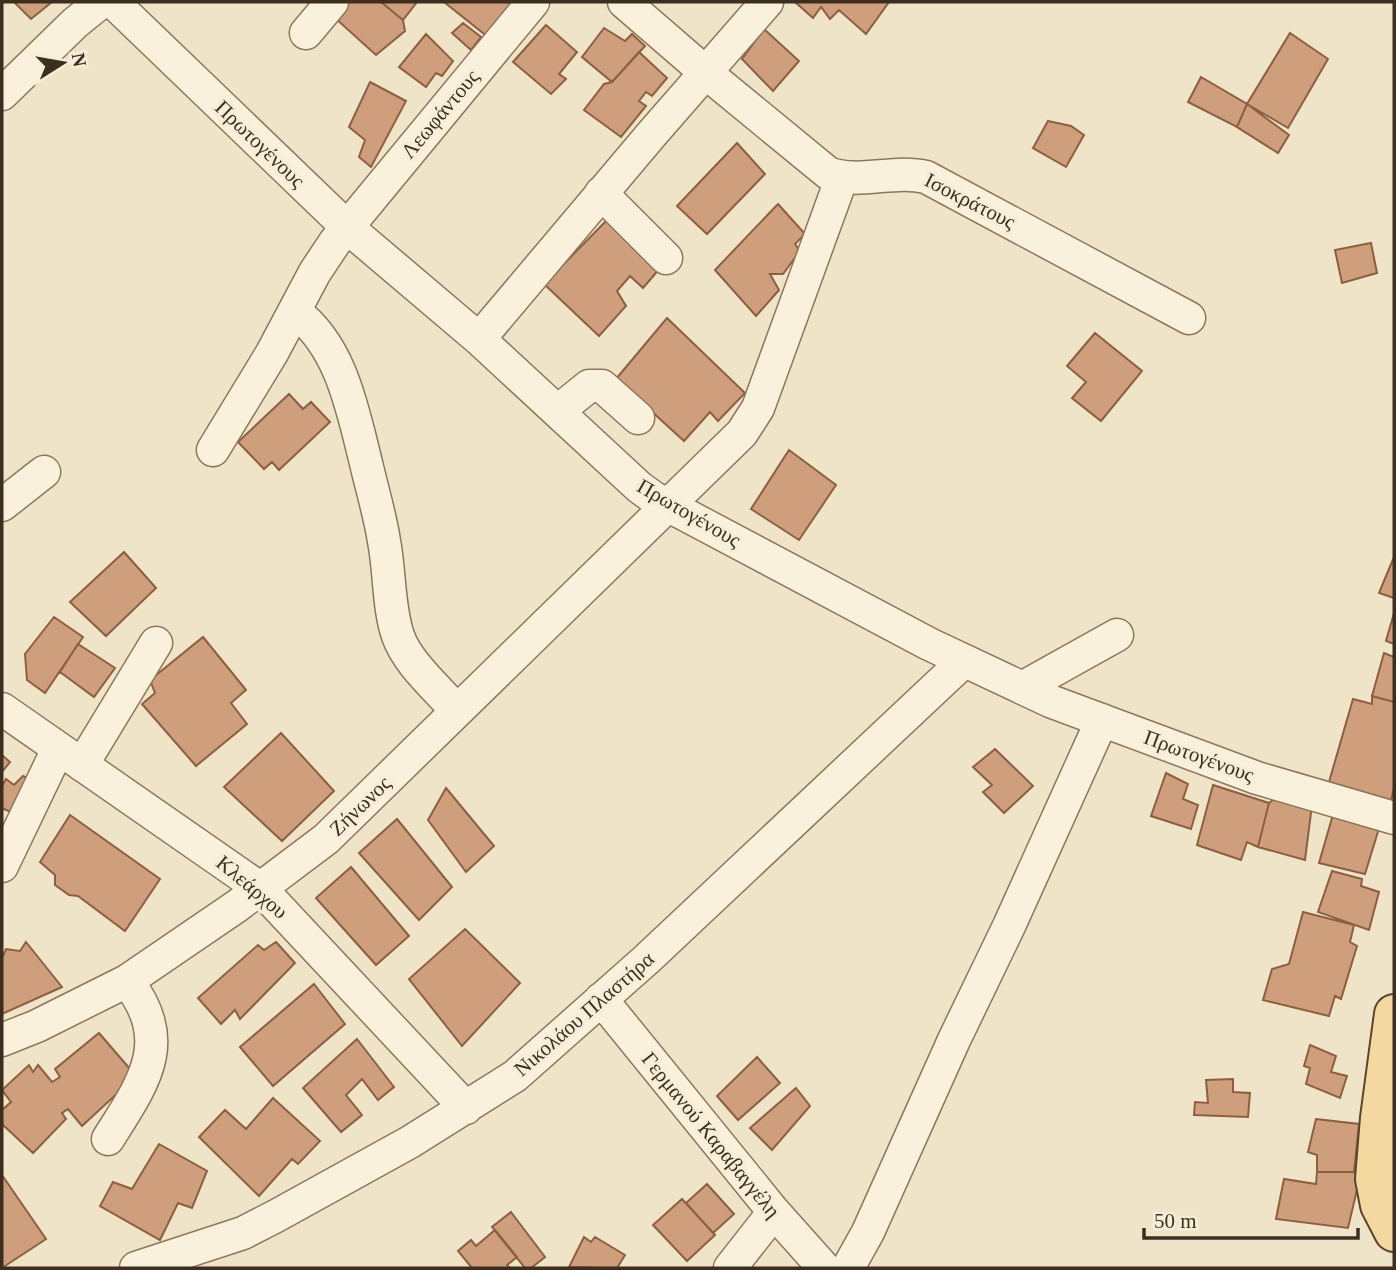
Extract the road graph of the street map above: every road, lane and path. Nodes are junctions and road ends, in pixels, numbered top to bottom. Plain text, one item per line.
1 (101, 2) edge
2 (113, 2) edge
3 (332, 2) edge
4 (533, 2) edge
5 (624, 2) edge
6 (767, 2) edge
7 (306, 33) dead end
8 (705, 72) junction
9 (2, 94) edge
10 (842, 177) junction
11 (601, 192) junction
12 (347, 227) junction
13 (666, 258) dead end
14 (295, 312) junction
15 (1189, 318) dead end
16 (479, 339) junction
17 (558, 411) junction
18 (638, 418) dead end
19 (213, 450) dead end
20 (44, 472) dead end
21 (2, 505) edge
22 (668, 505) junction
23 (1117, 635) dead end
24 (156, 643) dead end
25 (964, 661) junction
26 (1022, 688) junction
27 (2, 709) edge
28 (457, 711) junction
29 (1102, 720) junction
30 (70, 757) junction
31 (1394, 818) edge
32 (2, 866) edge
33 (261, 889) junction
34 (127, 982) junction
35 (601, 999) junction
36 (1394, 1014) edge
37 (2, 1040) edge
38 (466, 1108) junction
39 (1387, 1109) edge
40 (108, 1139) dead end
41 (774, 1212) junction
42 (1394, 1232) edge
43 (136, 1268) edge
44 (730, 1268) edge
45 (824, 1268) edge
46 (848, 1268) edge

1 - 9 street
2 - 12 street, Πρωτογένους
3 - 7 street
4 - 12 street, Λεωφάντους
5 - 8 street
6 - 8 street
8 - 10 street
8 - 11 street
10 - 15 street, Ισοκράτους
10 - 22 street, Ζήνωνος
11 - 13 street
11 - 16 street
12 - 14 street, Λεωφάντους
12 - 16 street, Πρωτογένους
14 - 19 street, Λεωφάντους
14 - 28 street
16 - 17 street, Πρωτογένους
17 - 18 street
17 - 22 street, Πρωτογένους
20 - 21 street
22 - 25 street, Πρωτογένους
22 - 28 street, Ζήνωνος
23 - 26 street
24 - 30 street
25 - 26 street, Πρωτογένους
25 - 35 street, Νικολάου Πλαστήρα
26 - 29 street, Πρωτογένους
27 - 30 street, Κλεάρχου
28 - 33 street, Ζήνωνος
29 - 31 street, Πρωτογένους
29 - 46 street
30 - 32 street
30 - 33 street, Κλεάρχου
33 - 34 street, Ζήνωνος
33 - 38 street, Κλεάρχου
34 - 37 street, Ζήνωνος
34 - 40 street
35 - 38 street, Νικολάου Πλαστήρα
35 - 41 street, Γερμανού Καραβαγγέλη
36 - 39 main road
38 - 43 street, Νικολάου Πλαστήρα
39 - 42 main road
41 - 44 street
41 - 45 street, Γερμανού Καραβαγγέλη

